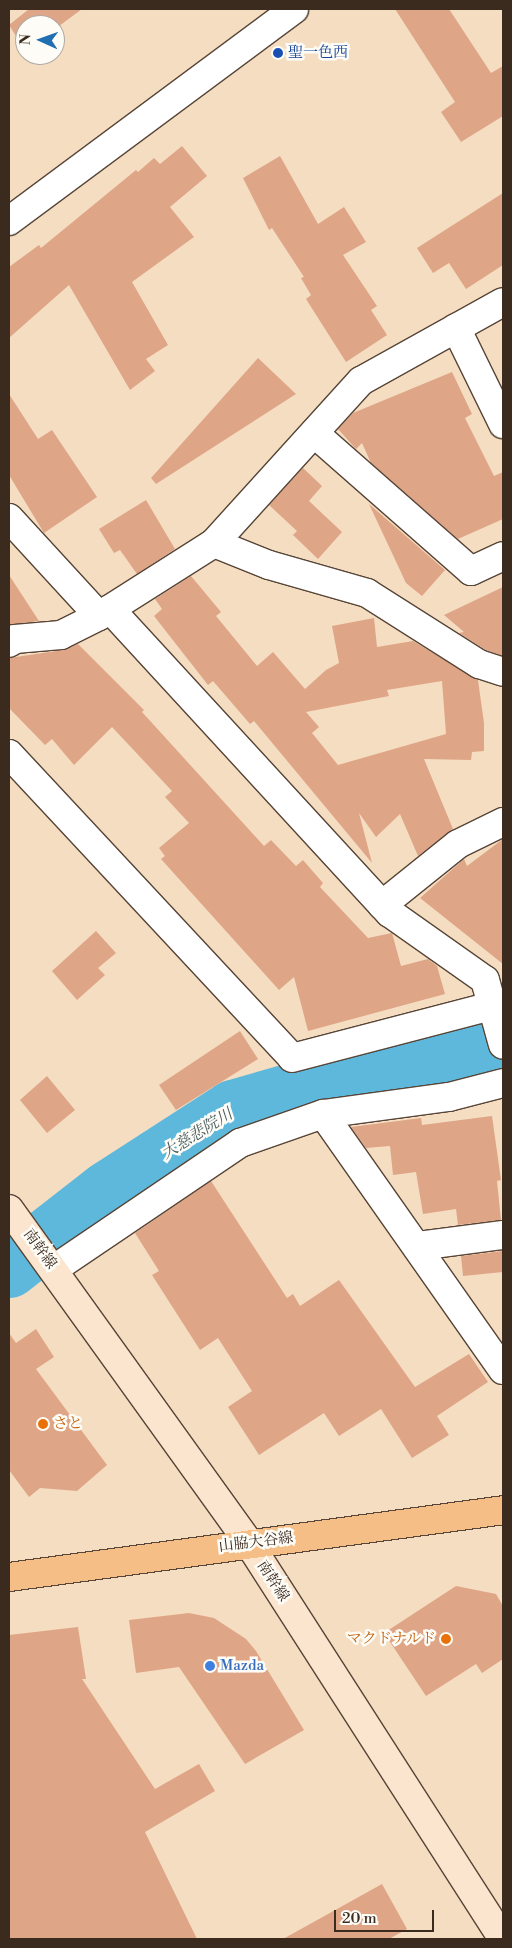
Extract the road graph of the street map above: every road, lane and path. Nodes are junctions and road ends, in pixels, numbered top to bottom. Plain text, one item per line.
1 (294, 9) edge
2 (9, 221) edge
3 (503, 302) edge
4 (456, 328) junction
5 (503, 424) edge
6 (314, 433) junction
7 (9, 518) edge
8 (214, 543) junction
9 (503, 556) edge
10 (104, 612) junction
11 (9, 643) edge
12 (503, 672) edge
13 (9, 754) edge
14 (503, 822) edge
15 (382, 905) junction
16 (498, 1003) edge
17 (503, 1045) edge
18 (503, 1083) edge
19 (323, 1114) junction
20 (13, 1222) edge
21 (503, 1235) edge
22 (418, 1246) junction
23 (54, 1269) junction
24 (503, 1370) edge
25 (503, 1510) edge
26 (248, 1542) junction
27 (9, 1577) edge
28 (503, 1939) edge

1 - 2 street
3 - 4 street
4 - 5 street
4 - 6 street
6 - 8 street
6 - 9 street
7 - 10 street
8 - 10 street
8 - 12 street
10 - 11 street
10 - 15 street
13 - 16 street
14 - 15 street
15 - 16 street
16 - 17 street
18 - 19 street
19 - 22 street
19 - 23 street
20 - 23 main road, 南幹線
21 - 22 street
22 - 24 street
23 - 26 main road, 南幹線
25 - 26 main road, 山脇大谷線
26 - 27 main road, 山脇大谷線
26 - 28 main road, 南幹線

